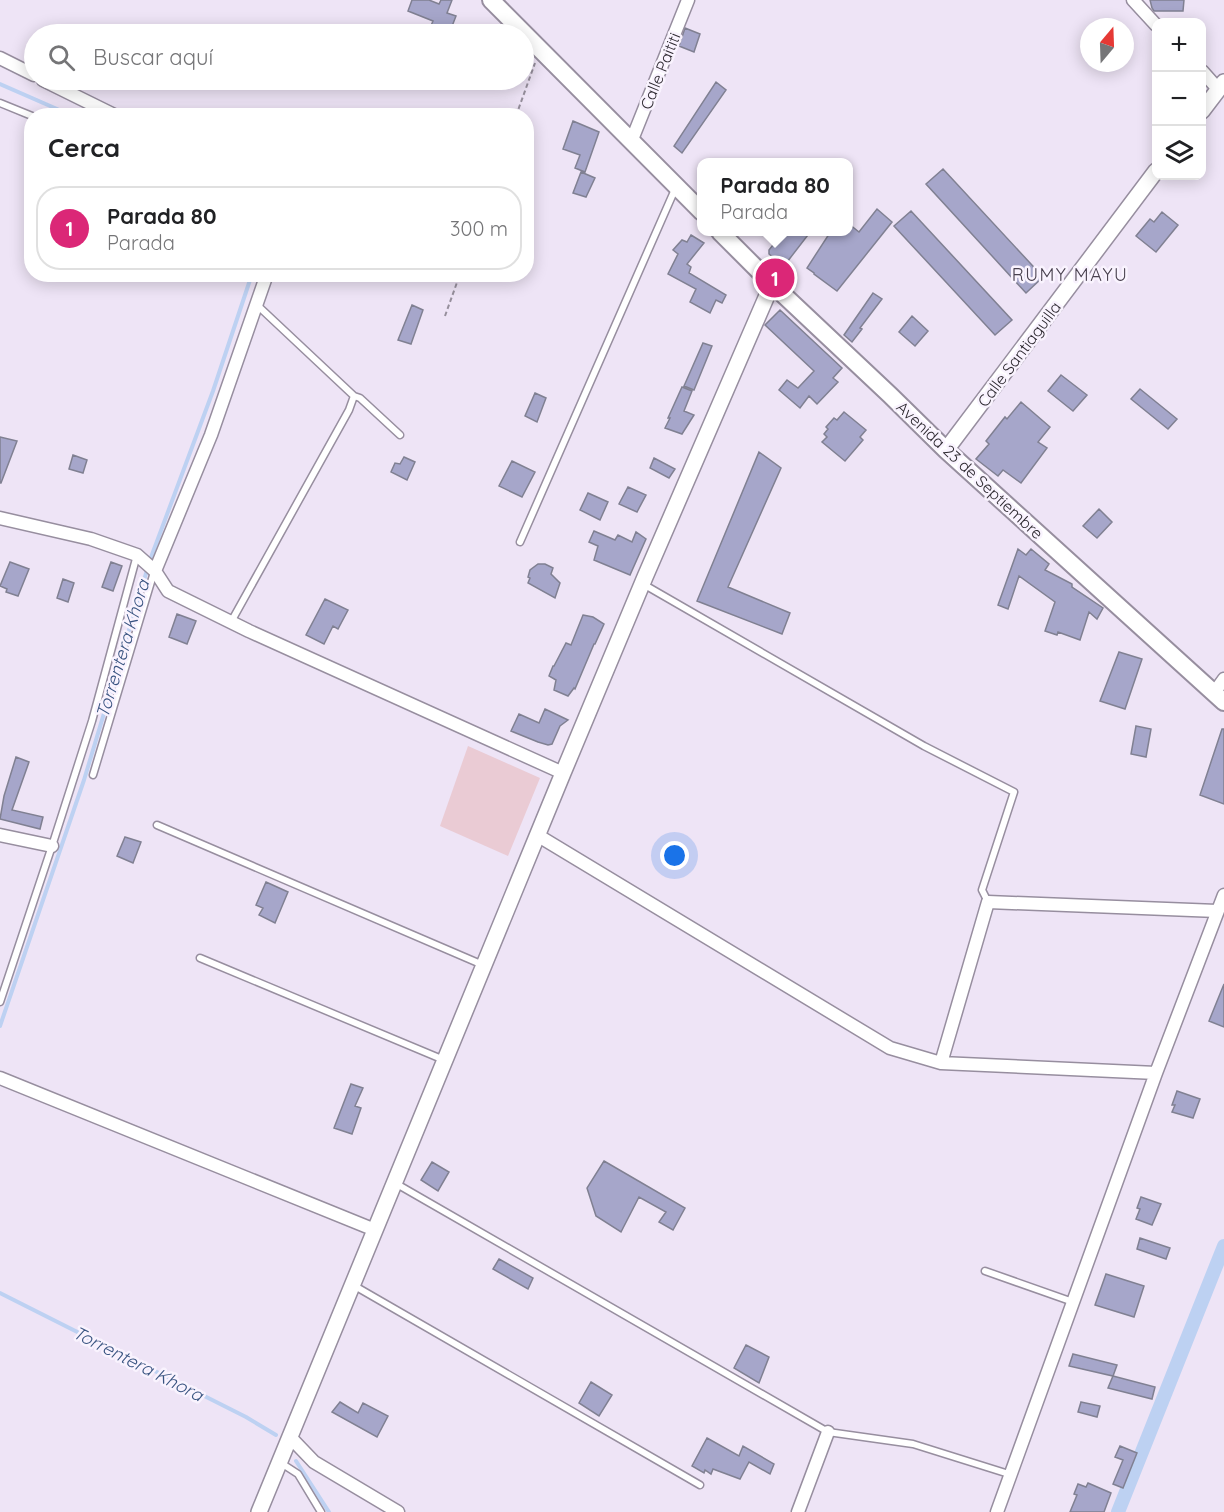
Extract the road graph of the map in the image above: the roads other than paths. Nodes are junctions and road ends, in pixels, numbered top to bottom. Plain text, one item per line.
1 (491, 0) edge
2 (688, 0) edge
3 (1133, 0) edge
4 (1152, 21) edge
5 (515, 24) edge
6 (534, 43) edge
7 (0, 58) edge
8 (24, 70) edge
9 (1203, 72) edge
10 (1221, 85) edge
11 (64, 90) edge
12 (0, 103) edge
13 (1206, 106) edge
14 (100, 108) edge
15 (24, 113) edge
16 (631, 142) junction
17 (1152, 176) edge
18 (676, 187) junction
19 (697, 208) edge
20 (725, 236) edge
21 (264, 282) edge
22 (772, 284) junction
23 (256, 305) junction
24 (354, 396) junction
25 (399, 435) dead end
26 (946, 450) junction
27 (0, 518) edge
28 (520, 542) dead end
29 (137, 555) junction
30 (155, 571) junction
31 (642, 583) junction
32 (231, 622) junction
33 (1221, 692) edge
34 (563, 773) junction
35 (93, 775) dead end
36 (158, 825) dead end
37 (0, 835) edge
38 (537, 835) junction
39 (52, 846) junction
40 (1224, 895) edge
41 (988, 903) junction
42 (1218, 911) junction
43 (200, 958) dead end
44 (483, 965) junction
45 (0, 1002) edge
46 (445, 1060) junction
47 (940, 1063) junction
48 (1156, 1073) junction
49 (0, 1078) edge
50 (394, 1183) junction
51 (375, 1230) junction
52 (985, 1271) dead end
53 (353, 1285) junction
54 (1074, 1302) junction
55 (828, 1432) junction
56 (290, 1437) junction
57 (280, 1462) junction
58 (1012, 1475) junction
59 (700, 1485) dead end
60 (259, 1512) edge
61 (321, 1512) edge
62 (398, 1512) edge
63 (798, 1512) edge
64 (997, 1512) edge

1 - 5 main road
2 - 16 street, Calle Paititi
3 - 4 street
6 - 16 main road
7 - 8 street
9 - 10 street
10 - 13 street
11 - 14 street
12 - 15 lane
16 - 18 main road
17 - 26 street, Calle Santiaguilla
18 - 19 main road
18 - 28 lane
20 - 22 main road, Avenida 23 de Septiembre
21 - 23 street
22 - 26 main road, Avenida 23 de Septiembre
22 - 31 street
23 - 24 lane
23 - 30 street
24 - 25 lane
24 - 32 lane
26 - 33 main road, Avenida 23 de Septiembre
27 - 29 street
29 - 30 street
29 - 39 lane
30 - 32 street
30 - 35 lane
31 - 34 street
31 - 41 lane
32 - 34 street
34 - 38 street
36 - 44 lane
37 - 39 street
38 - 44 street
38 - 47 street
39 - 45 lane
40 - 42 street
41 - 42 street
41 - 47 street
42 - 48 street
43 - 46 lane
44 - 46 street
46 - 50 street
47 - 48 street
48 - 54 street
49 - 51 street
50 - 51 street
50 - 55 lane
51 - 53 street
52 - 54 lane
53 - 56 street
53 - 59 lane
54 - 58 street
55 - 58 lane
55 - 63 street
56 - 57 street
56 - 62 street
57 - 60 street
57 - 61 lane
58 - 64 street

